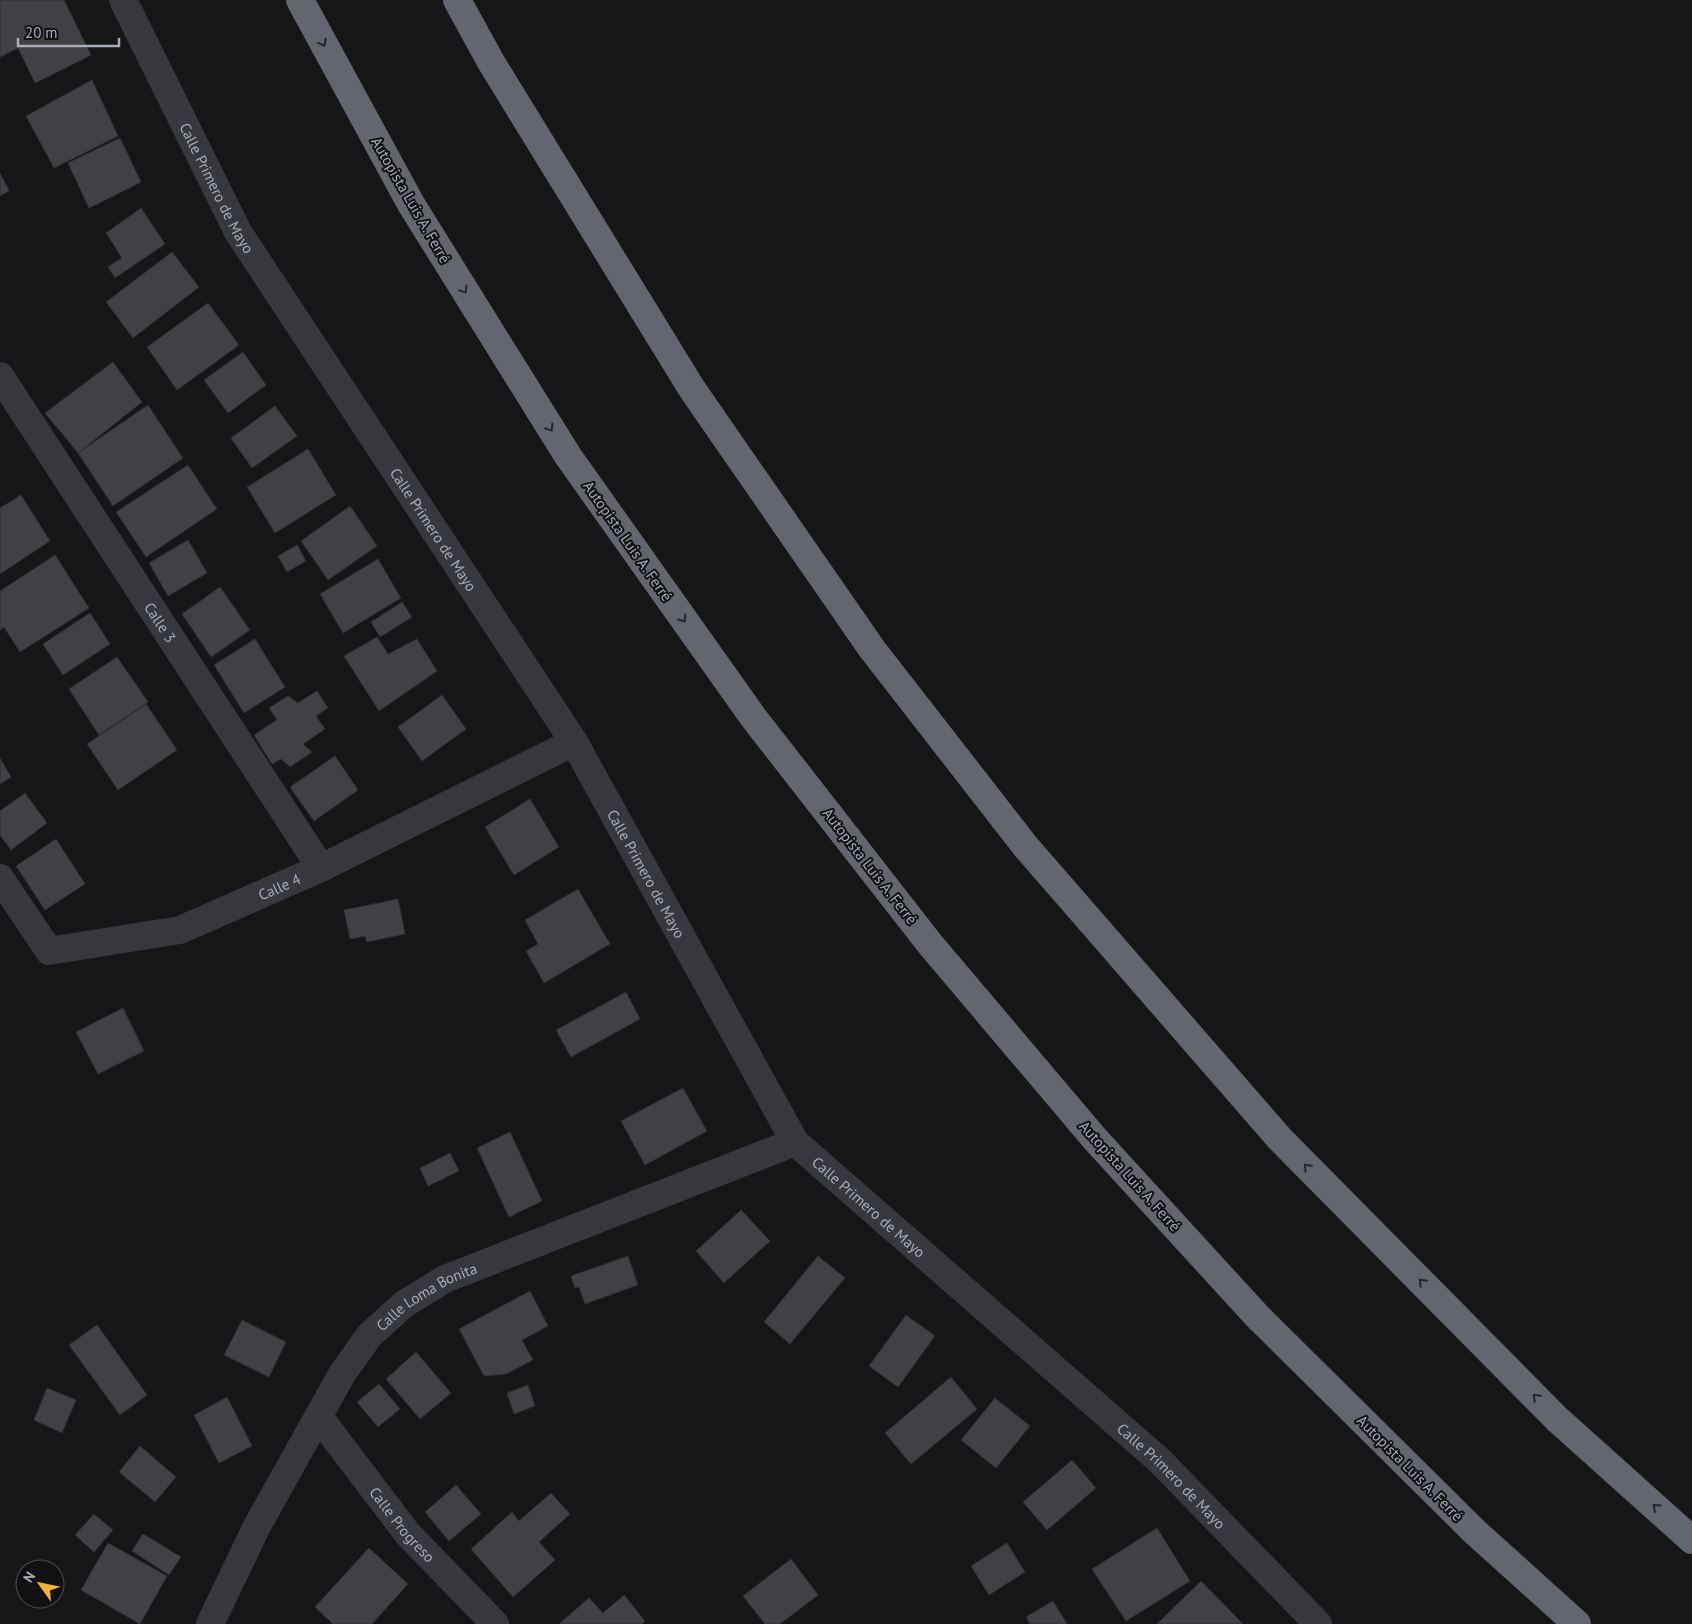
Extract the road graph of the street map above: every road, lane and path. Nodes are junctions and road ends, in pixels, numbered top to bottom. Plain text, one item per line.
1 (124, 0) edge
2 (300, 0) edge
3 (457, 0) edge
4 (0, 376) edge
5 (574, 742) junction
6 (321, 868) junction
7 (0, 878) edge
8 (795, 1142) junction
9 (319, 1417) junction
10 (1692, 1540) edge
11 (210, 1624) edge
12 (495, 1624) edge
13 (1318, 1624) edge
14 (1578, 1624) edge

1 - 5 street, Calle Primero de Mayo
2 -> 14 highway, Autopista Luis A. Ferré
10 -> 3 highway
4 - 6 street, Calle 3
5 - 6 street, Calle 4
5 - 8 street, Calle Primero de Mayo
6 - 7 street, Calle 4
8 - 9 street, Calle Loma Bonita
8 - 13 street, Calle Primero de Mayo
9 - 11 street, Calle Loma Bonita
9 - 12 street, Calle Progreso

